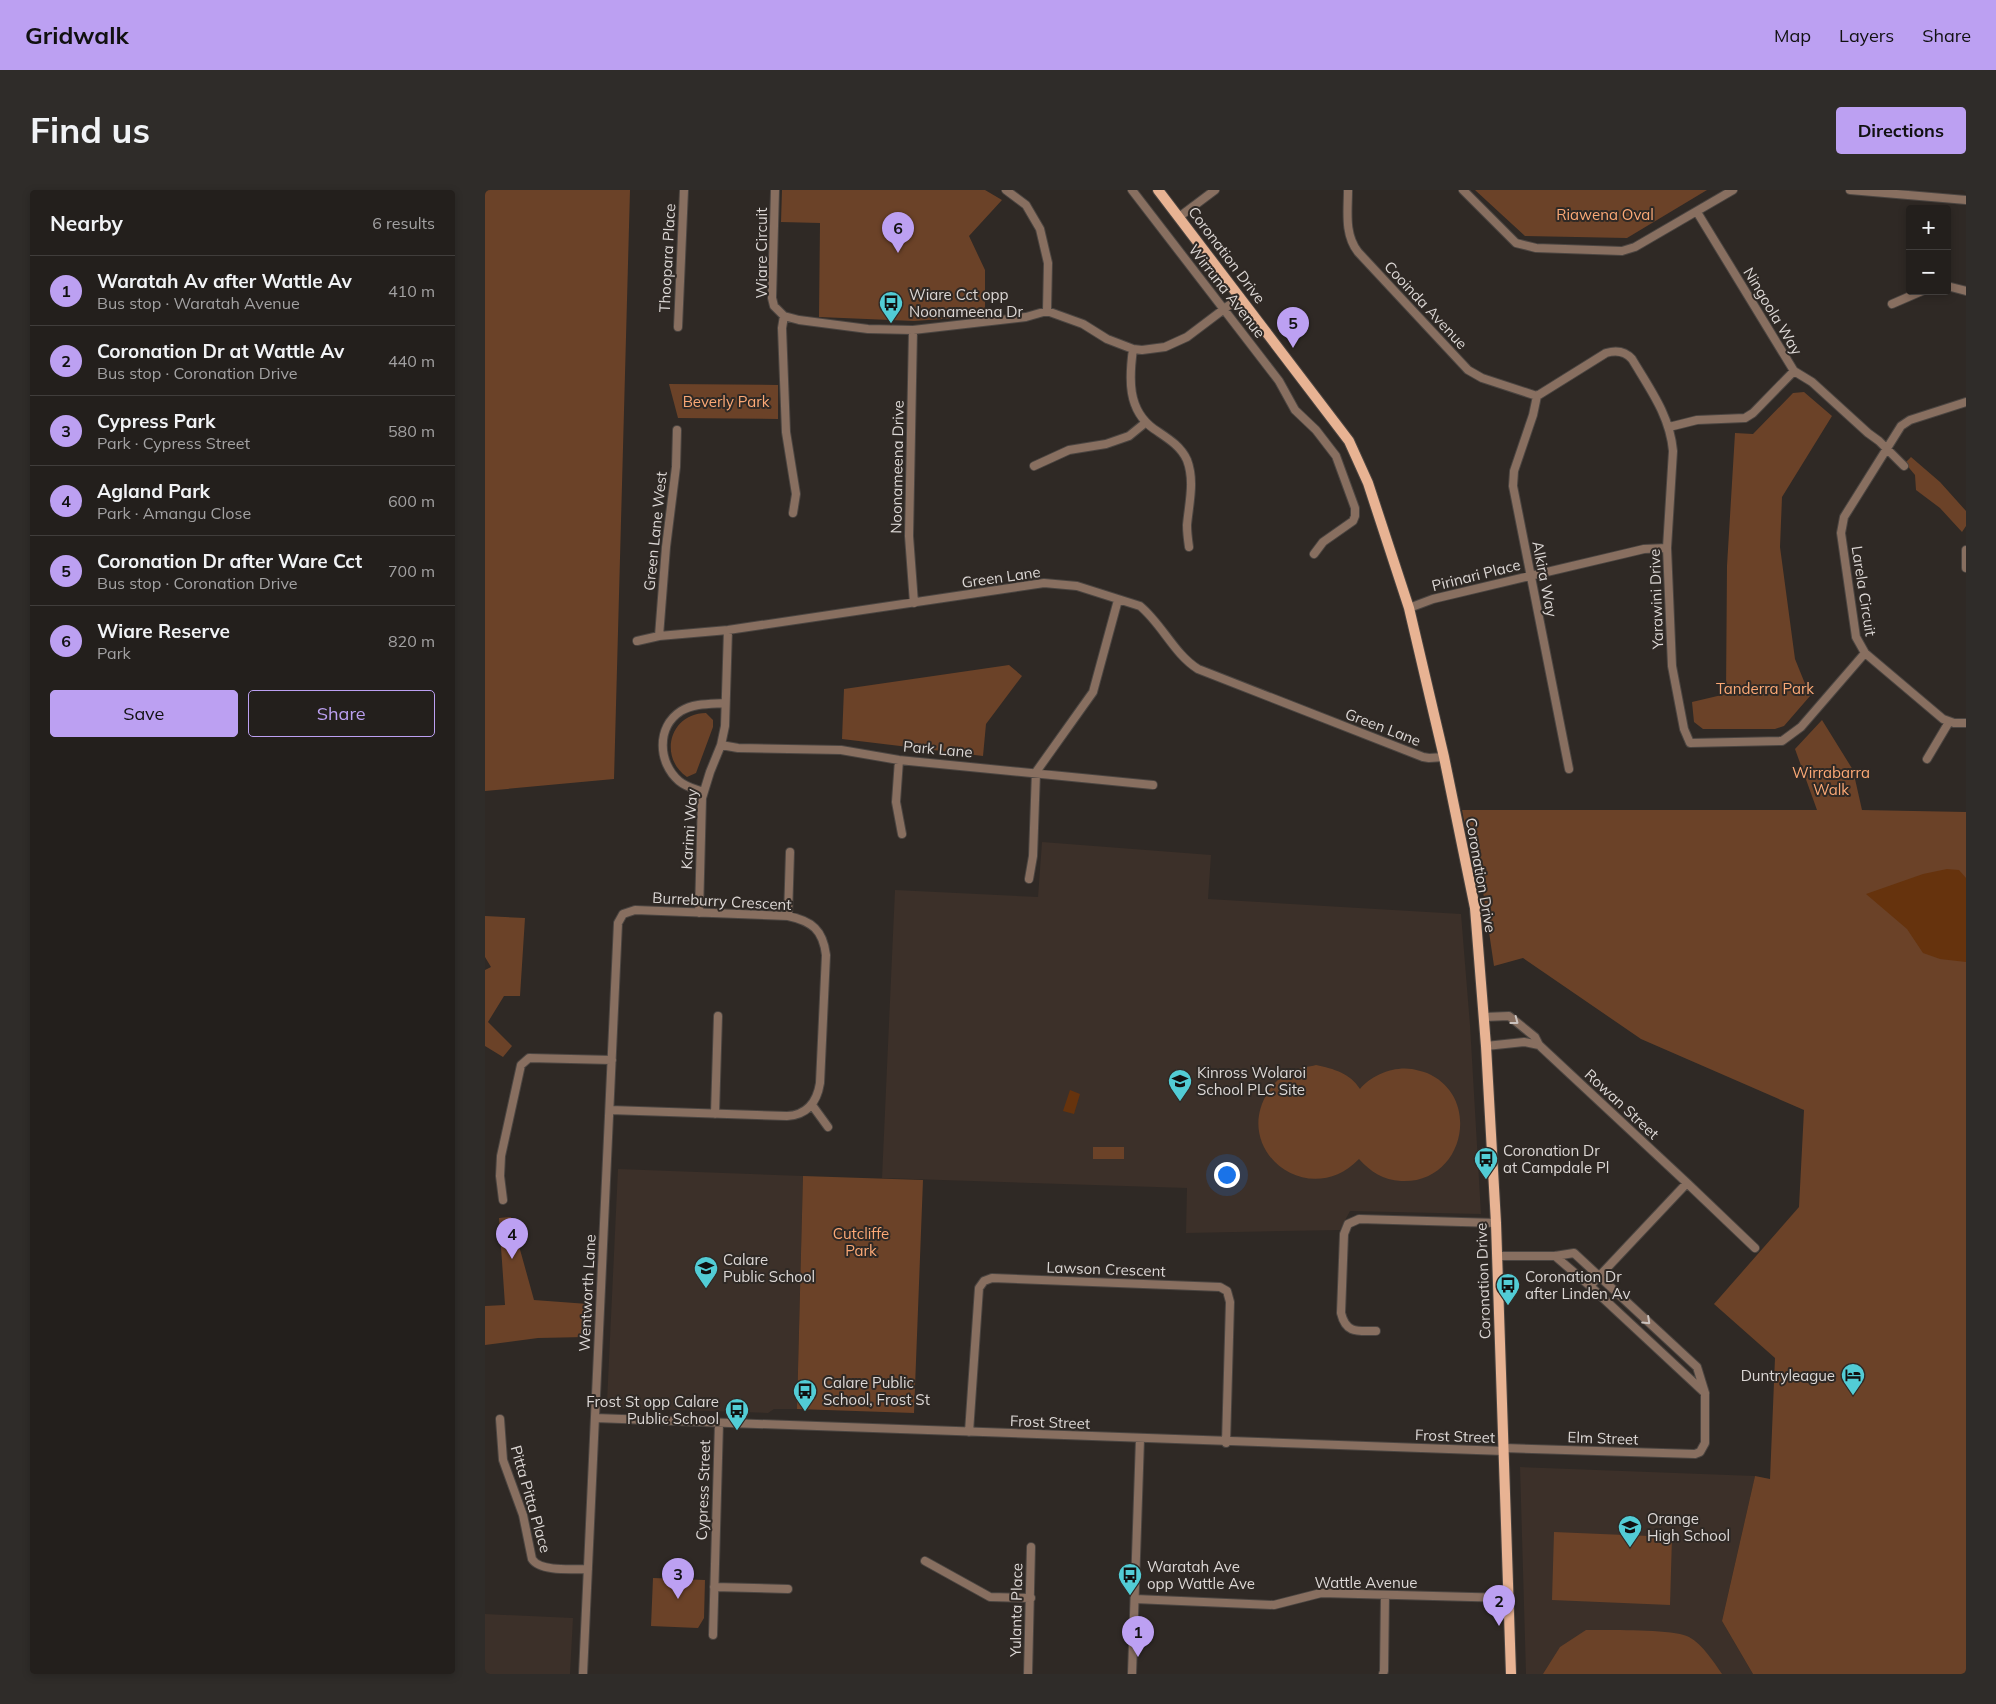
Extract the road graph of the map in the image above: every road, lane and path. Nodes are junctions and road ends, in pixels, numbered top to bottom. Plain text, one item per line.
1 (684, 190) edge
2 (775, 190) edge
3 (1006, 190) edge
4 (1132, 190) edge
5 (1158, 190) edge
6 (1215, 190) edge
7 (1348, 190) edge
8 (1463, 190) edge
9 (1733, 190) edge
10 (1850, 190) edge
11 (1942, 198) junction
12 (1966, 200) edge
13 (1942, 205) edge
14 (1697, 212) junction
15 (1179, 217) junction
16 (1951, 287) edge
17 (1966, 291) edge
18 (1912, 295) edge
19 (1240, 297) junction
20 (1892, 304) dead end
21 (1224, 309) junction
22 (1047, 311) junction
23 (784, 316) junction
24 (678, 327) dead end
25 (913, 330) junction
26 (1133, 349) junction
27 (1794, 371) junction
28 (1537, 396) junction
29 (1966, 402) edge
30 (1145, 423) junction
31 (1669, 427) junction
32 (677, 430) dead end
33 (1887, 449) junction
34 (1033, 466) dead end
35 (1904, 466) dead end
36 (793, 513) dead end
37 (1189, 547) dead end
38 (1667, 548) junction
39 (1966, 550) edge
40 (1314, 554) dead end
41 (1966, 568) edge
42 (1531, 576) junction
43 (1118, 600) junction
44 (914, 604) junction
45 (1409, 608) junction
46 (728, 630) junction
47 (659, 636) junction
48 (637, 642) dead end
49 (1865, 653) junction
50 (725, 703) junction
51 (1949, 722) junction
52 (1966, 723) edge
53 (721, 745) junction
54 (1444, 757) junction
55 (1927, 759) dead end
56 (899, 760) junction
57 (1569, 769) dead end
58 (1036, 772) junction
59 (1153, 785) dead end
60 (703, 792) junction
61 (902, 834) dead end
62 (790, 852) dead end
63 (1029, 879) dead end
64 (699, 913) junction
65 (623, 914) joint
66 (788, 916) junction
67 (718, 1016) dead end
68 (1484, 1017) junction
69 (1539, 1045) junction
70 (1486, 1046) junction
71 (612, 1060) junction
72 (812, 1105) junction
73 (610, 1110) junction
74 (715, 1114) junction
75 (828, 1128) dead end
76 (1687, 1182) junction
77 (503, 1200) dead end
78 (1496, 1223) junction
79 (1755, 1248) dead end
80 (1497, 1256) junction
81 (1555, 1256) junction
82 (1600, 1276) junction
83 (1590, 1286) junction
84 (1376, 1332) dead end
85 (1705, 1393) junction
86 (595, 1418) junction
87 (500, 1419) dead end
88 (719, 1423) junction
89 (969, 1432) junction
90 (1140, 1439) junction
91 (1225, 1442) junction
92 (1504, 1450) junction
93 (1031, 1547) dead end
94 (925, 1561) dead end
95 (588, 1569) junction
96 (714, 1587) junction
97 (788, 1589) dead end
98 (1385, 1595) junction
99 (1031, 1598) junction
100 (1509, 1598) junction
101 (1135, 1600) junction
102 (713, 1634) dead end
103 (583, 1674) edge
104 (1028, 1674) edge
105 (1132, 1674) edge
106 (1383, 1674) edge
107 (1511, 1674) edge

1 - 24 street, Thoopara Place
2 - 23 street, Wiare Circuit
3 - 22 street
4 - 21 street, Wirruna Avenue
5 - 15 main road, Coronation Drive
6 - 15 street
7 - 28 street, Cooinda Avenue
8 - 14 street
9 - 14 street
10 - 11 street
11 - 12 street
11 - 13 street
14 - 27 street, Ningoola Way
15 - 19 main road, Coronation Drive
16 - 17 street
18 - 20 street
19 - 21 street
19 - 45 main road, Coronation Drive
21 - 26 street
21 - 40 street, Wirruna Avenue
22 - 25 street
22 - 26 street
23 - 25 street
23 - 36 street
25 - 44 street, Noonameena Drive
26 - 30 street
27 - 31 street
27 - 33 street, Ningoola Way
28 - 31 street, Yarawini Drive
28 - 42 street, Alkira Way
29 - 33 street, Larela Circuit
30 - 34 street
30 - 37 street
31 - 38 street, Yarawini Drive
32 - 47 street, Green Lane West
33 - 35 street
33 - 49 street, Larela Circuit
38 - 42 street, Pirinari Place
38 - 49 street, Yarawini Drive
39 - 41 street
42 - 45 street, Pirinari Place
42 - 57 street, Alkira Way
43 - 44 street, Green Lane
43 - 54 street, Green Lane
43 - 58 street
44 - 46 street, Green Lane
45 - 54 main road, Coronation Drive
46 - 47 street, Green Lane
46 - 50 street, Karimi Way
47 - 48 street, Green Lane
49 - 51 street, Larela Circuit
50 - 53 street, Karimi Way
50 - 60 street
51 - 52 street
51 - 55 street
53 - 56 street, Park Lane
53 - 60 street, Karimi Way
54 - 68 main road, Coronation Drive
56 - 58 street, Park Lane
56 - 61 street
58 - 59 street, Park Lane
58 - 63 street
60 - 64 street, Karimi Way
62 - 66 street
64 - 65 street, Burreburry Crescent
64 - 66 street, Burreburry Crescent
65 - 71 street, Wentworth Lane
66 - 72 street, Burreburry Crescent
67 - 74 street
68 -> 69 street, Rowan Street
68 - 70 main road, Coronation Drive
69 - 70 street
69 - 76 street, Rowan Street
70 - 78 main road, Coronation Drive
71 - 73 street, Wentworth Lane
71 - 77 street
72 - 74 street
72 - 75 street
73 - 74 street
73 - 86 street, Wentworth Lane
76 - 79 street, Rowan Street
76 - 82 street
78 - 80 main road, Coronation Drive
78 - 84 street
80 - 81 street
80 - 92 main road, Coronation Drive
81 - 82 street
81 - 83 street
82 - 83 street
82 -> 85 street
83 - 85 street
85 - 92 street, Elm Street
86 - 88 street, Frost Street
86 - 95 street, Wentworth Lane
87 - 95 street, Pitta Pitta Place
88 - 89 street, Frost Street
88 - 96 street, Cypress Street
89 - 90 street, Frost Street
89 - 91 street, Lawson Crescent
90 - 91 street, Frost Street
90 - 101 street
91 - 92 street, Frost Street
92 - 100 main road, Coronation Drive
93 - 99 street, Yulanta Place
94 - 99 street
95 - 103 street, Wentworth Lane
96 - 97 street
96 - 102 street, Cypress Street
98 - 100 street, Wattle Avenue
98 - 101 street, Wattle Avenue
98 - 106 street
99 - 104 street, Yulanta Place
100 - 107 main road, Coronation Drive
101 - 105 street

